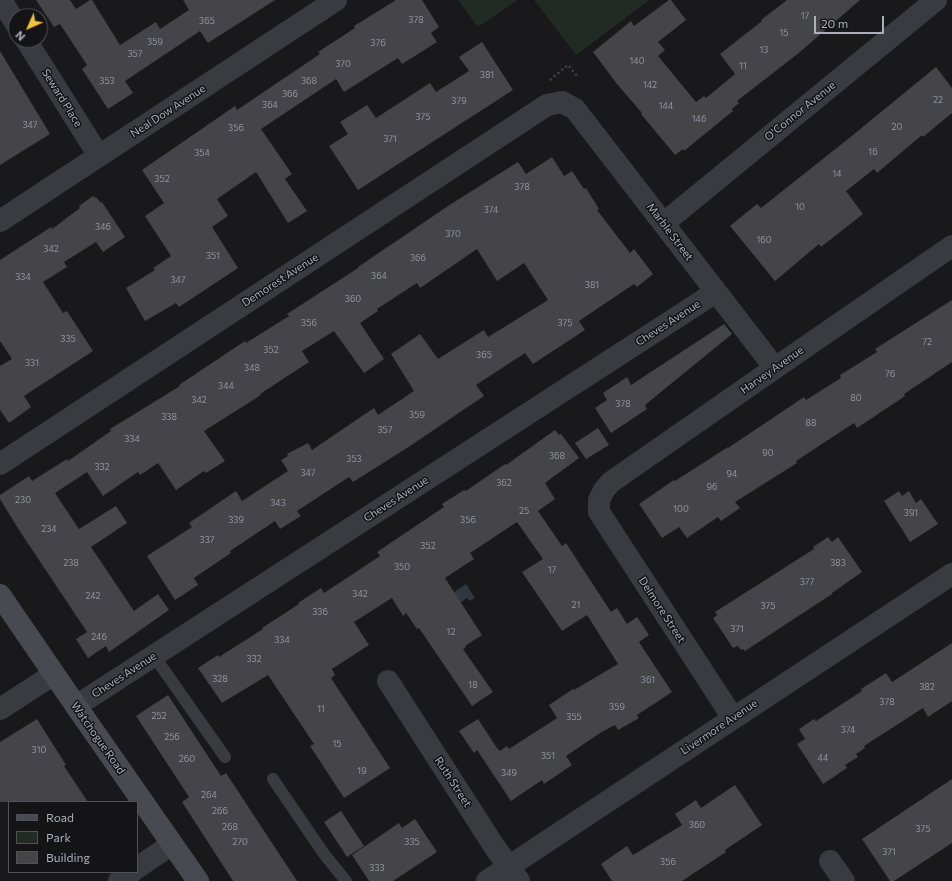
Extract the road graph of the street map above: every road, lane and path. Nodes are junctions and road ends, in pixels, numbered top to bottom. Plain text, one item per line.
1 (1, 0) edge
2 (336, 0) edge
3 (936, 0) edge
4 (8, 11) edge
5 (31, 48) edge
6 (562, 102) joint
7 (99, 156) junction
8 (0, 221) edge
9 (664, 223) junction
10 (952, 246) edge
11 (716, 292) junction
12 (775, 368) junction
13 (0, 464) edge
14 (599, 500) joint
15 (952, 574) edge
16 (0, 595) edge
17 (154, 656) junction
18 (54, 674) junction
19 (388, 681) dead end
20 (76, 706) junction
21 (0, 709) edge
22 (733, 718) junction
23 (225, 757) dead end
24 (273, 779) dead end
25 (172, 844) junction
26 (830, 861) dead end
27 (138, 867) edge
28 (130, 873) edge
29 (514, 874) edge
30 (118, 881) edge
31 (198, 881) edge
32 (346, 881) edge
33 (487, 881) edge
34 (844, 881) edge

1 - 4 street
2 - 7 street, Neal Dow Avenue
3 - 9 street, O'Connor Avenue
5 - 7 street, Seward Place
6 - 9 street, Marble Street
6 - 13 street, Demorest Avenue
7 - 8 street, Neal Dow Avenue
9 - 11 street, Marble Street
10 - 12 street, Harvey Avenue
11 - 12 street, Marble Street
11 - 17 street, Cheves Avenue
12 - 14 street, Harvey Avenue
14 - 22 street, Delmore Street
15 - 22 street, Livermore Avenue
16 - 18 street, Watchogue Road
17 - 20 street, Cheves Avenue
17 - 23 lane
18 - 20 street, Watchogue Road
18 - 21 street
19 - 29 street, Ruth Street
20 - 25 street, Watchogue Road
22 - 29 street, Livermore Avenue
24 - 32 lane
25 - 27 street
25 - 31 street, Watchogue Road
26 - 34 street
28 - 30 street
29 - 33 street, Livermore Avenue

